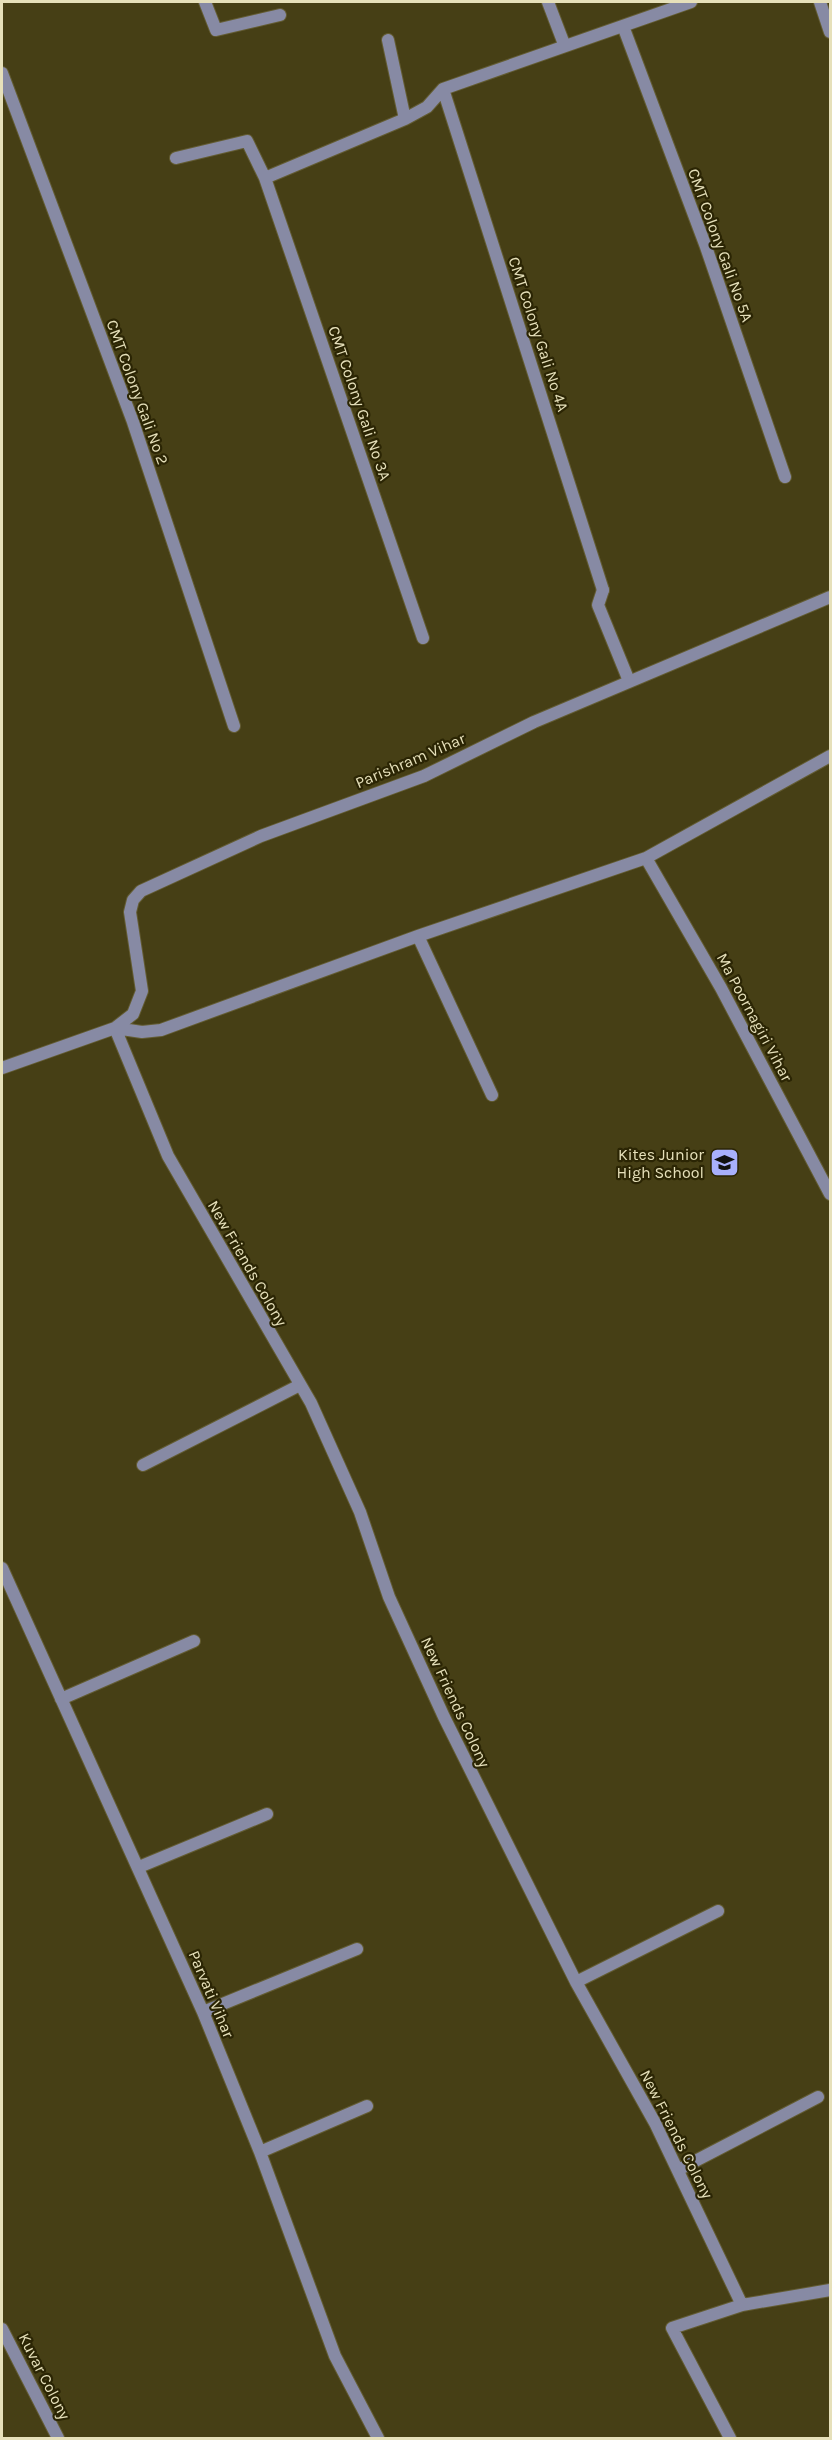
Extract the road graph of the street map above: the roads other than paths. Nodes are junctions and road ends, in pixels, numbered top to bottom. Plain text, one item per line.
1 (205, 2) edge
2 (548, 2) edge
3 (691, 2) edge
4 (820, 2) edge
5 (279, 15) dead end
6 (623, 26) junction
7 (831, 32) edge
8 (388, 40) dead end
9 (564, 44) junction
10 (2, 73) edge
11 (443, 89) junction
12 (405, 119) junction
13 (176, 158) dead end
14 (265, 178) junction
15 (785, 477) dead end
16 (831, 597) edge
17 (423, 638) dead end
18 (629, 681) junction
19 (234, 726) dead end
20 (831, 756) edge
21 (646, 858) junction
22 (418, 936) junction
23 (115, 1028) junction
24 (2, 1068) edge
25 (492, 1095) dead end
26 (831, 1194) edge
27 (300, 1384) junction
28 (143, 1465) dead end
29 (2, 1568) edge
30 (194, 1641) dead end
31 (61, 1699) junction
32 (267, 1814) dead end
33 (139, 1867) junction
34 (718, 1911) dead end
35 (357, 1949) dead end
36 (576, 1982) junction
37 (203, 2012) junction
38 (818, 2097) dead end
39 (367, 2106) dead end
40 (260, 2152) junction
41 (678, 2170) junction
42 (831, 2290) edge
43 (742, 2305) junction
44 (2, 2329) edge
45 (58, 2439) edge
46 (378, 2439) edge
47 (730, 2439) edge

1 - 5 street
2 - 9 street
3 - 6 street
4 - 7 street
6 - 9 street
6 - 15 street, CMT Colony Gali No 5A
8 - 12 street
9 - 11 street
10 - 19 street, CMT Colony Gali No 2
11 - 12 street
11 - 18 street, CMT Colony Gali No 4A
12 - 14 street
13 - 14 street, CMT Colony Gali No 3A
14 - 17 street, CMT Colony Gali No 3A
16 - 18 street, Parishram Vihar
18 - 23 street, Parishram Vihar
20 - 21 street
21 - 22 street
21 - 26 street, Ma Poornagiri Vihar
22 - 23 street
22 - 25 street
23 - 24 street
23 - 27 street, New Friends Colony
27 - 28 street
27 - 36 street, New Friends Colony
29 - 31 street, Parvati Vihar
30 - 31 street
31 - 33 street, Parvati Vihar
32 - 33 street
33 - 37 street, Parvati Vihar
34 - 36 street
35 - 37 street
36 - 41 street, New Friends Colony
37 - 40 street, Parvati Vihar
38 - 41 street
39 - 40 street
40 - 46 street, Parvati Vihar
41 - 43 street, New Friends Colony
42 - 43 street
43 - 47 street
44 - 45 street, Kuvar Colony

